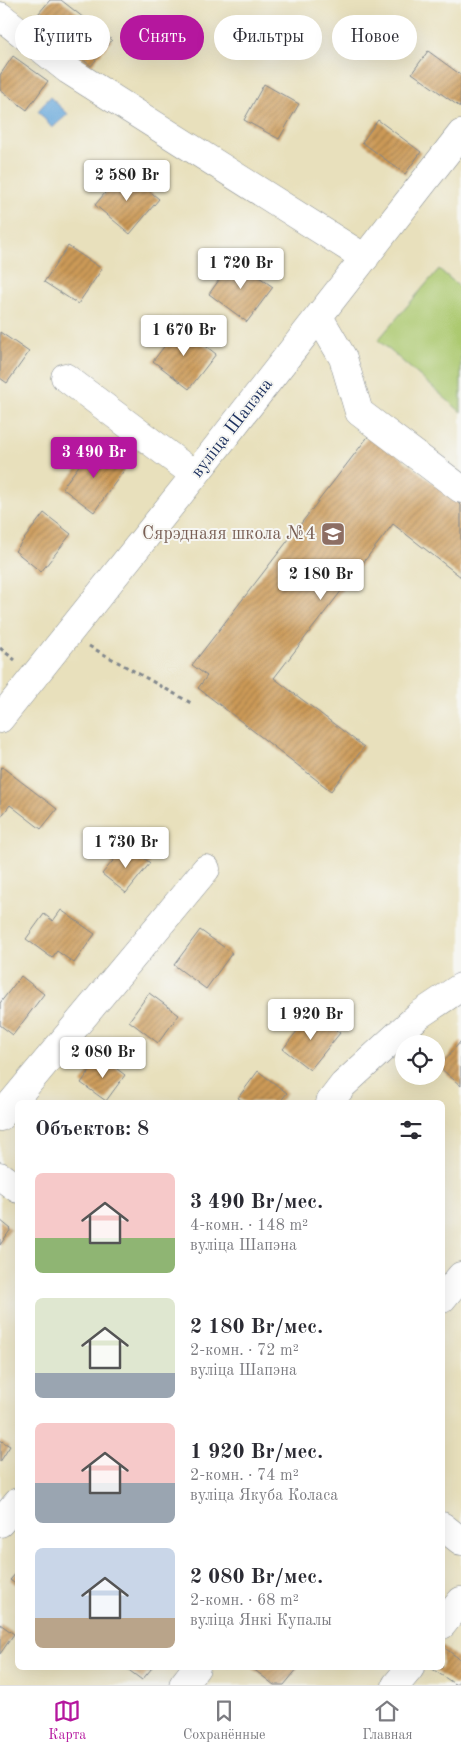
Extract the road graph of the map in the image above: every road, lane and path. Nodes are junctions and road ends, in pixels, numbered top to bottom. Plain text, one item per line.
1 (0, 16) edge
2 (461, 134) edge
3 (365, 258) junction
4 (319, 316) junction
5 (65, 378) dead end
6 (195, 475) junction
7 (461, 489) edge
8 (70, 632) junction
9 (191, 703) dead end
10 (0, 719) edge
11 (206, 869) dead end
12 (461, 987) edge
13 (332, 1100) edge
14 (0, 1117) edge
15 (0, 1176) edge
16 (15, 1187) edge
17 (461, 1276) edge
18 (445, 1295) edge
19 (15, 1506) edge
20 (0, 1523) edge
21 (445, 1528) edge
22 (461, 1540) edge
23 (461, 1601) edge
24 (445, 1621) edge
25 (194, 1670) edge
26 (408, 1670) edge
27 (183, 1685) edge
28 (396, 1685) edge

1 - 3 street
2 - 3 street, вуліца Шапэна
3 - 4 street, вуліца Шапэна
4 - 6 street, вуліца Шапэна
4 - 7 street
5 - 6 street
6 - 8 street, вуліца Шапэна
8 - 9 path
8 - 10 street, вуліца Шапэна
11 - 14 street
12 - 13 street
15 - 16 street
17 - 18 street
19 - 20 street
21 - 22 street
23 - 24 street
25 - 27 street
26 - 28 street

